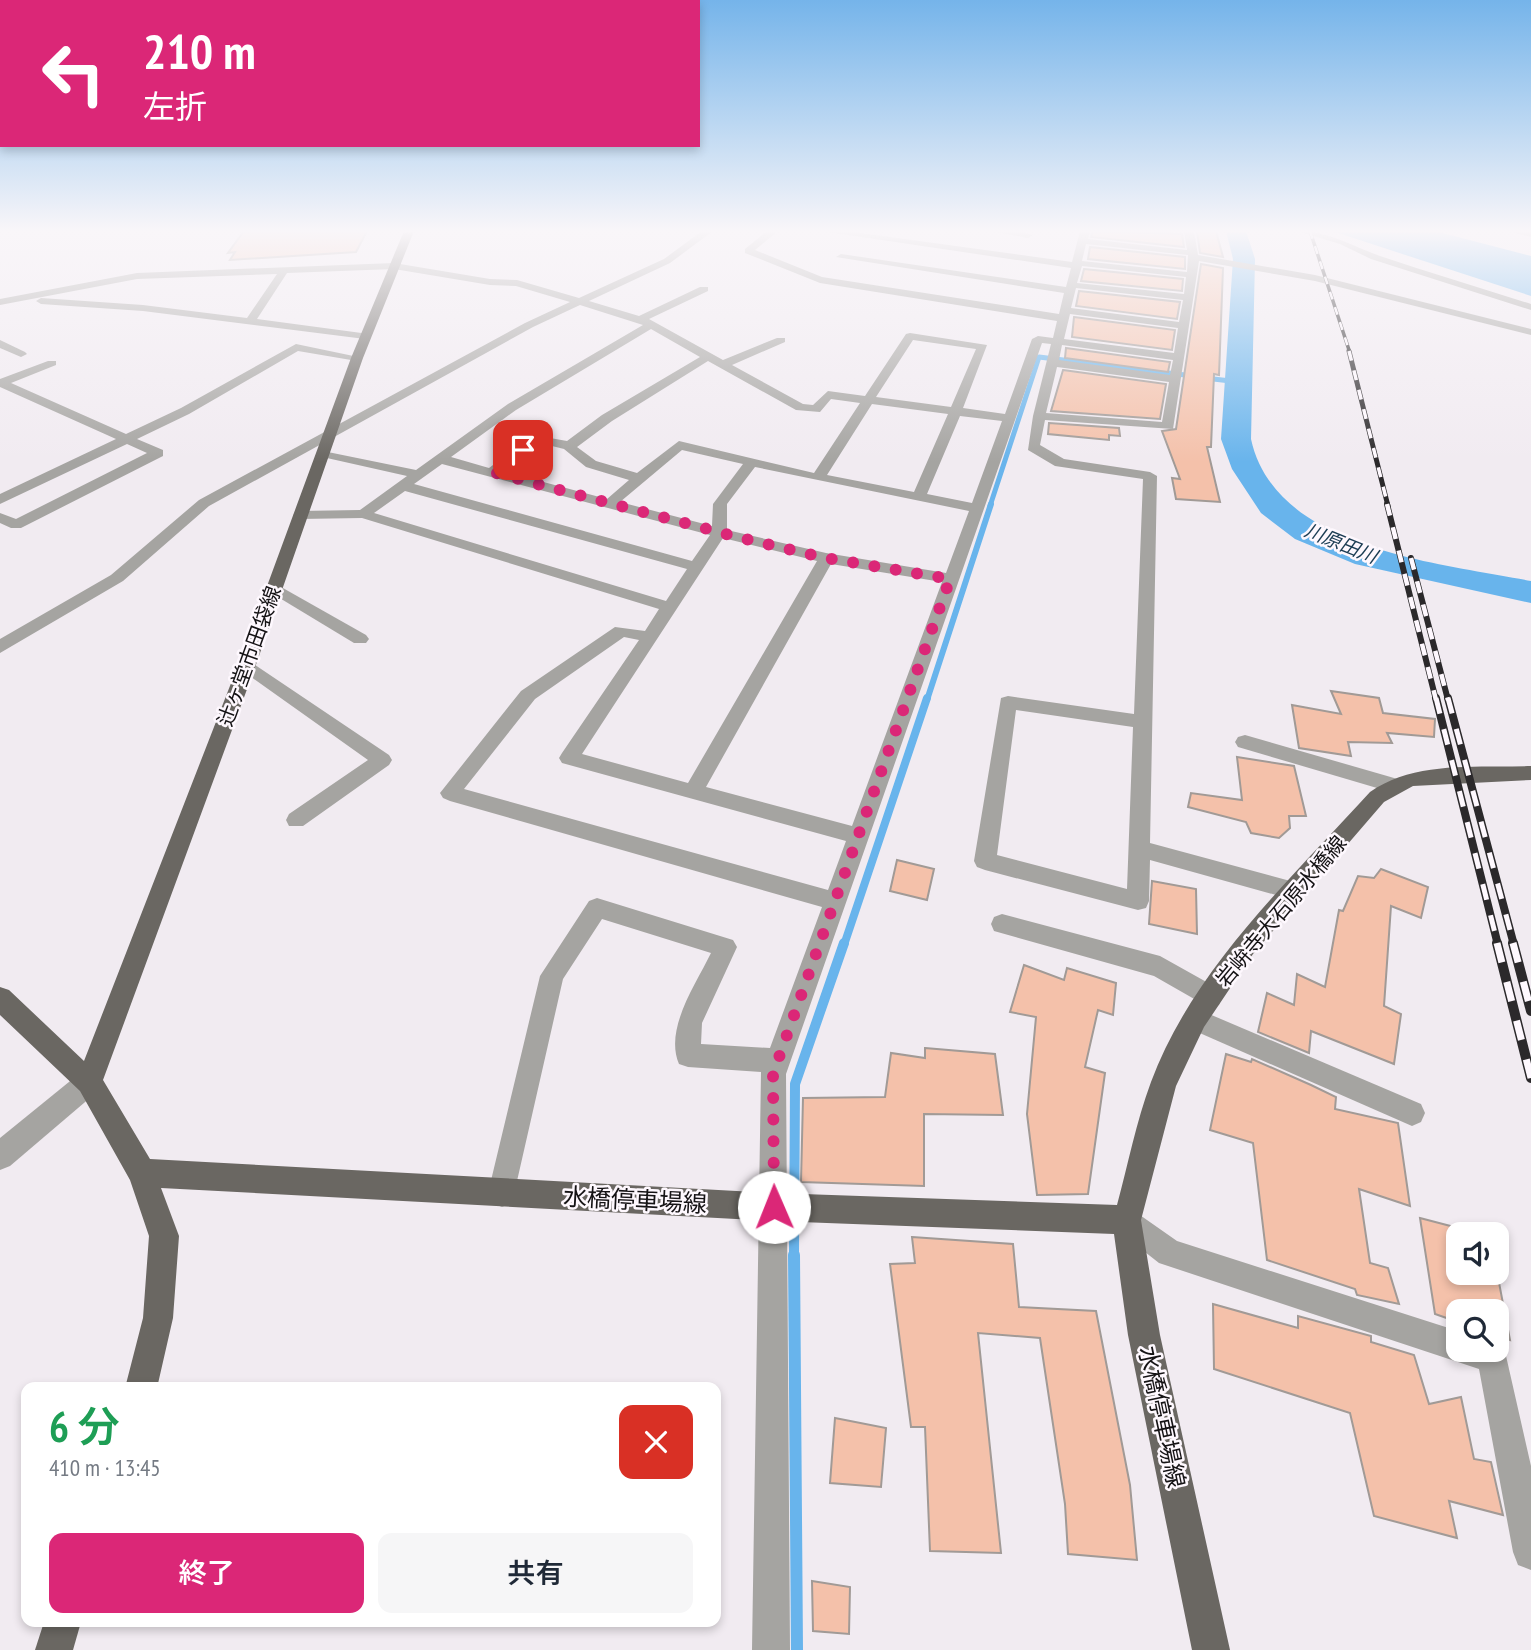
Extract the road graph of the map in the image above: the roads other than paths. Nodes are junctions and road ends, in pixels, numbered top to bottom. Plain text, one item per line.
1 (143, 308) edge
2 (259, 308) edge
3 (377, 308) edge
4 (566, 308) edge
5 (602, 308) edge
6 (670, 308) edge
7 (1033, 308) edge
8 (1065, 308) edge
9 (1188, 308) edge
10 (1435, 308) edge
11 (1063, 314) junction
12 (250, 321) junction
13 (645, 322) junction
14 (1185, 326) junction
15 (1531, 332) edge
16 (365, 336) junction
17 (781, 340) dead end
18 (1057, 340) junction
19 (0, 343) edge
20 (709, 356) junction
21 (1180, 357) junction
22 (357, 358) junction
23 (0, 362) edge
24 (52, 363) dead end
25 (1052, 363) junction
26 (723, 364) junction
27 (1176, 379) junction
28 (869, 400) junction
29 (955, 411) junction
30 (1039, 416) junction
31 (1009, 418) junction
32 (329, 435) junction
33 (129, 440) junction
34 (569, 446) junction
35 (323, 453) junction
36 (437, 458) junction
37 (752, 462) junction
38 (492, 472) junction
39 (415, 474) junction
40 (640, 478) junction
41 (818, 478) junction
42 (401, 485) junction
43 (5, 493) edge
44 (919, 497) junction
45 (609, 504) junction
46 (976, 508) junction
47 (363, 514) junction
48 (300, 515) junction
49 (0, 517) edge
50 (719, 533) junction
51 (826, 558) junction
52 (696, 567) junction
53 (950, 579) junction
54 (274, 588) junction
55 (669, 607) junction
56 (649, 638) junction
57 (360, 639) dead end
58 (0, 647) edge
59 (246, 665) junction
60 (1143, 722) junction
61 (1245, 742) dead end
62 (1531, 773) edge
63 (1394, 785) junction
64 (693, 792) junction
65 (296, 820) dead end
66 (857, 836) junction
67 (1139, 848) junction
68 (1294, 891) junction
69 (833, 901) junction
70 (1002, 924) dead end
71 (1210, 997) junction
72 (0, 998) edge
73 (1195, 1019) junction
74 (777, 1061) junction
75 (89, 1082) junction
76 (1412, 1113) dead end
77 (0, 1156) edge
78 (142, 1173) junction
79 (502, 1193) junction
80 (774, 1207) junction
81 (1127, 1220) junction
82 (1446, 1343) edge
83 (1494, 1362) edge
84 (142, 1382) edge
85 (1531, 1552) edge
86 (61, 1627) edge
87 (54, 1650) edge
88 (771, 1650) edge
89 (1211, 1650) edge

1 - 12 street
2 - 12 street
3 - 16 main road, 辻ヶ堂市田袋線
4 - 32 street
5 - 13 street
6 - 13 street
7 - 11 street
8 - 11 street
9 - 14 street
10 - 15 street
11 - 14 street
11 - 18 street
12 - 16 street
13 - 20 street
13 - 36 street
14 - 21 street
16 - 22 main road, 辻ヶ堂市田袋線
17 - 26 street
18 - 21 street
18 - 25 street
18 - 31 street
19 - 23 street
20 - 26 street
20 - 34 street
21 - 27 street
22 - 32 main road, 辻ヶ堂市田袋線
22 - 33 street
24 - 33 street
25 - 27 street
25 - 30 street
26 - 28 street
27 - 30 street
28 - 29 street
28 - 29 street
28 - 41 street
29 - 31 street
29 - 44 street
30 - 60 street
31 - 46 street
32 - 35 main road, 辻ヶ堂市田袋線
32 - 58 street
33 - 43 street
33 - 49 street
34 - 38 street
34 - 40 street
35 - 39 street
35 - 48 main road, 辻ヶ堂市田袋線
36 - 38 street
36 - 39 street
37 - 40 street
37 - 41 street
37 - 50 street
38 - 45 street
39 - 42 street
40 - 45 street
41 - 44 street
42 - 47 street
42 - 52 street
44 - 46 street
45 - 50 street
46 - 53 street
47 - 48 street
47 - 55 street
48 - 54 main road, 辻ヶ堂市田袋線
50 - 51 street
50 - 52 street
51 - 53 street
51 - 64 street
52 - 55 street
53 - 66 street
54 - 57 street
54 - 59 main road, 辻ヶ堂市田袋線
55 - 56 street
56 - 64 street
56 - 69 street
59 - 65 street
59 - 75 main road, 辻ヶ堂市田袋線
60 - 67 street
60 - 67 street
61 - 63 street
62 - 63 main road, 岩峅寺大石原水橋線
63 - 68 main road, 岩峅寺大石原水橋線
64 - 66 street
66 - 69 street
67 - 68 street
68 - 71 main road, 岩峅寺大石原水橋線
69 - 74 street
70 - 71 street
71 - 73 main road, 岩峅寺大石原水橋線
72 - 75 main road
73 - 76 street
73 - 81 main road, 岩峅寺大石原水橋線
74 - 79 street
74 - 80 street
75 - 77 street
75 - 78 main road
78 - 79 main road, 水橋停車場線
78 - 84 main road
79 - 80 main road, 水橋停車場線
80 - 81 main road, 水橋停車場線
80 - 88 street
81 - 82 street
81 - 89 main road, 水橋停車場線
83 - 85 street
86 - 87 main road

